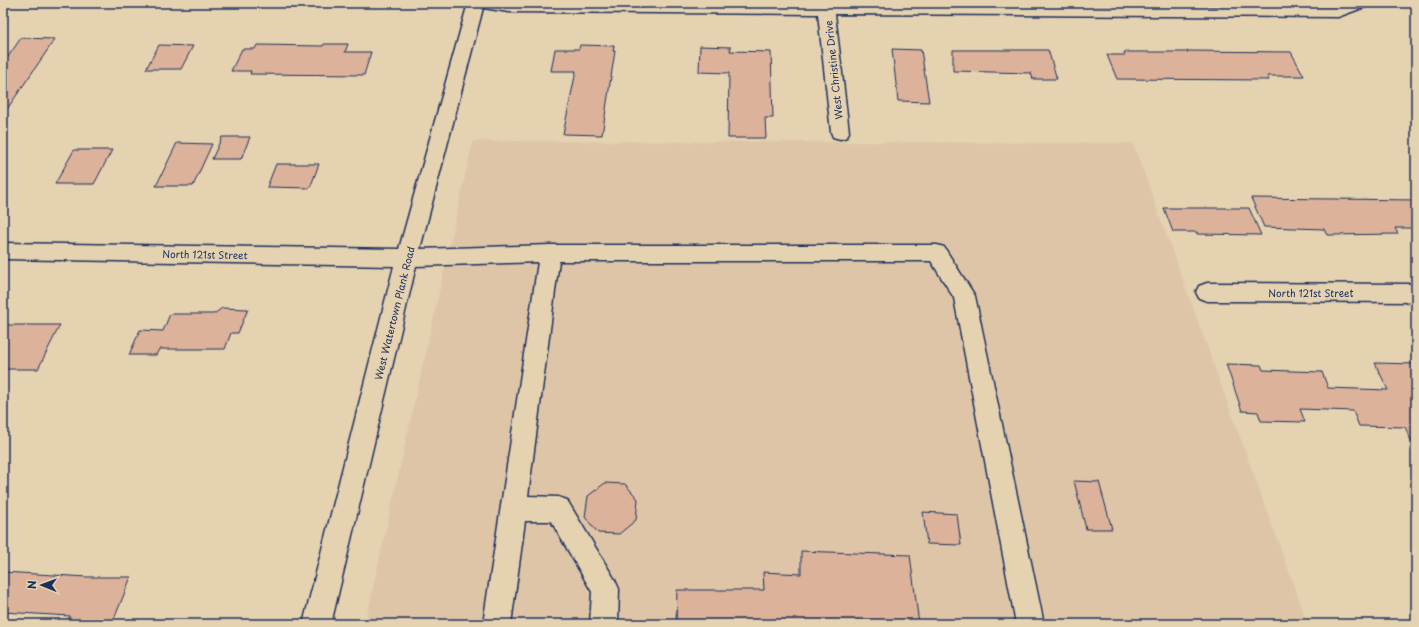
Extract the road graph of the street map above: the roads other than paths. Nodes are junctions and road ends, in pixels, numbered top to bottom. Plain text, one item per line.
1 (476, 3) edge
2 (484, 3) edge
3 (1360, 3) edge
4 (826, 9) junction
5 (840, 132) dead end
6 (3, 251) edge
7 (550, 253) junction
8 (407, 258) junction
9 (1207, 292) dead end
10 (1416, 292) edge
11 (513, 508) junction
12 (317, 624) edge
13 (497, 624) edge
14 (604, 624) edge
15 (1030, 624) edge

1 - 8 street, West Watertown Plank Road
2 - 4 street
3 - 4 street
4 - 5 street, West Christine Drive
6 - 8 street, North 121st Street
7 - 8 street, North 121st Street
7 - 11 street
7 - 15 street, North 121st Street
8 - 12 street, West Watertown Plank Road
9 - 10 street, North 121st Street
11 - 13 street
11 - 14 street

